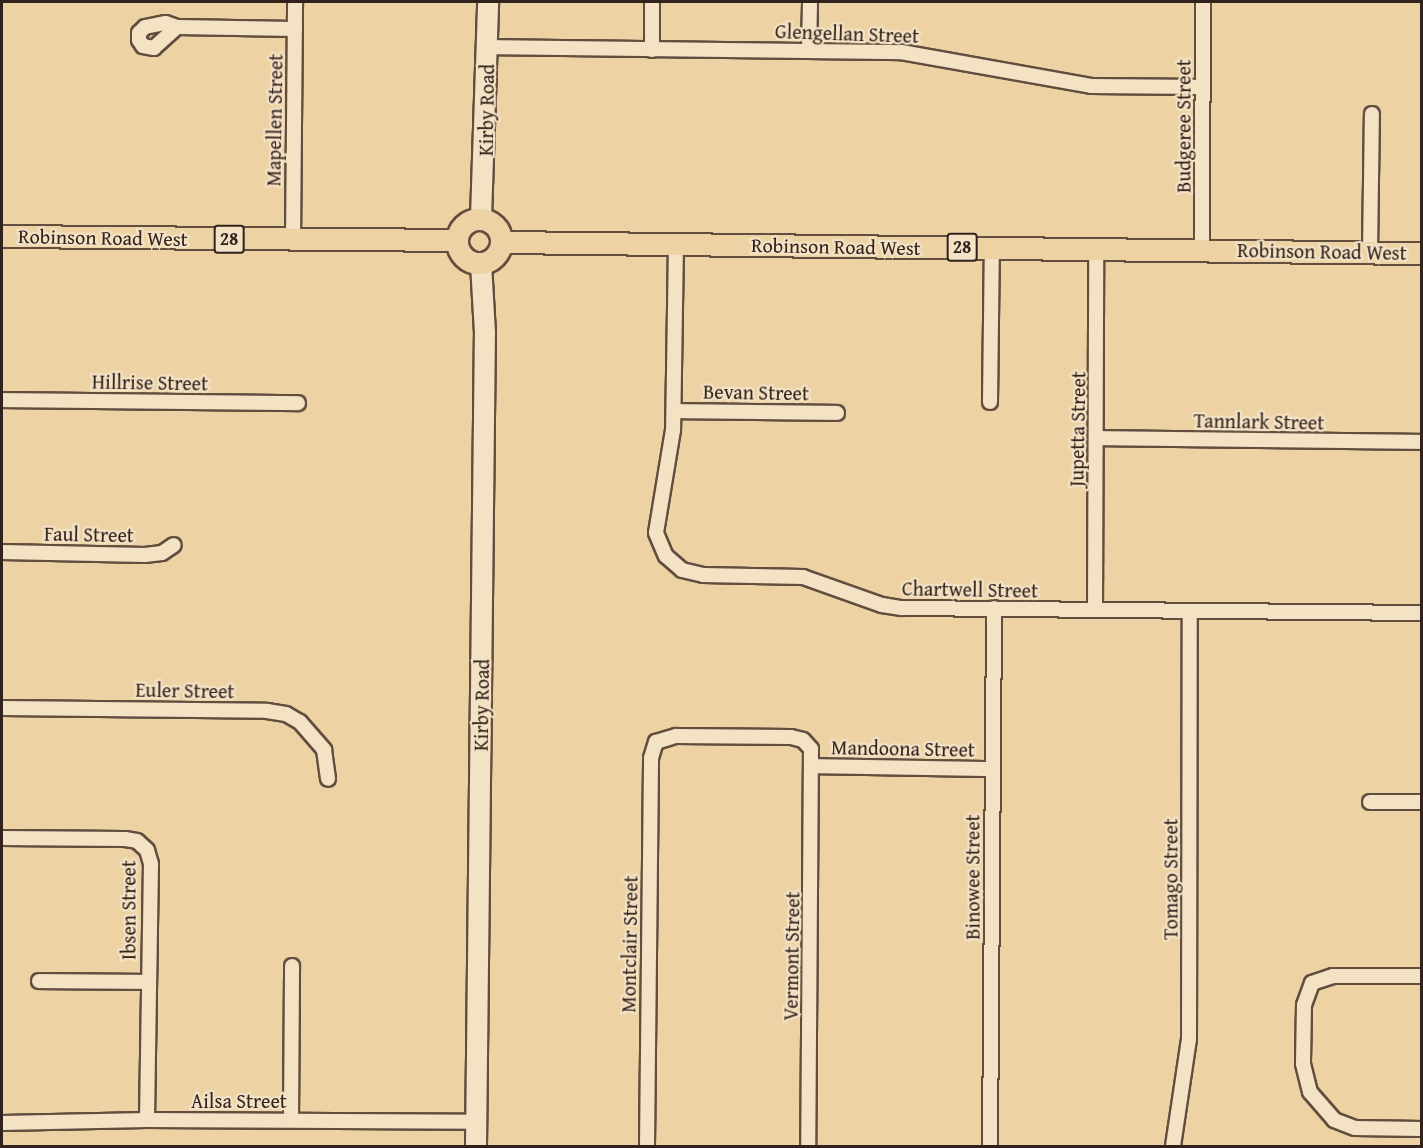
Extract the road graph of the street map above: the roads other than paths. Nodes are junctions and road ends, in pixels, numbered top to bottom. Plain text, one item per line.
1 (295, 2) edge
2 (488, 2) edge
3 (652, 2) edge
4 (810, 2) edge
5 (1203, 2) edge
6 (177, 27) dead end
7 (295, 29) junction
8 (488, 48) junction
9 (652, 50) junction
10 (809, 51) junction
11 (1202, 87) junction
12 (1372, 114) dead end
13 (481, 218) junction
14 (2, 236) edge
15 (293, 240) junction
16 (457, 240) junction
17 (502, 242) junction
18 (676, 244) junction
19 (992, 248) junction
20 (1096, 249) junction
21 (1202, 250) junction
22 (1370, 252) junction
23 (1422, 253) edge
24 (481, 263) junction
25 (2, 400) edge
26 (990, 402) dead end
27 (298, 403) dead end
28 (674, 411) junction
29 (837, 413) dead end
30 (1096, 438) junction
31 (1422, 442) edge
32 (174, 545) dead end
33 (2, 552) edge
34 (994, 608) junction
35 (1095, 610) junction
36 (1190, 610) junction
37 (1422, 613) edge
38 (2, 708) edge
39 (813, 766) junction
40 (993, 769) junction
41 (328, 779) dead end
42 (1370, 802) dead end
43 (1422, 802) edge
44 (2, 838) edge
45 (292, 966) dead end
46 (1422, 976) edge
47 (39, 981) dead end
48 (148, 982) junction
49 (291, 1119) junction
50 (147, 1120) junction
51 (476, 1122) junction
52 (2, 1123) edge
53 (1422, 1129) edge
54 (476, 1146) edge
55 (647, 1146) edge
56 (808, 1146) edge
57 (990, 1146) edge
58 (1173, 1146) edge

1 - 7 street, Mapellen Street
2 - 8 street, Kirby Road
3 - 9 street
4 - 10 street
5 - 11 street, Budgeree Street
6 - 7 street
7 - 15 street, Mapellen Street
8 - 9 street, Glengellan Street
8 - 13 street, Kirby Road
9 - 10 street, Glengellan Street
10 - 11 street, Glengellan Street
11 - 21 street, Budgeree Street
12 - 22 street
13 - 16 main road
13 - 17 main road
14 - 15 main road, Robinson Road West / 28
15 - 16 main road, Robinson Road West / 28
16 - 24 main road
17 - 18 main road, Robinson Road West / 28
17 - 24 main road
18 - 19 main road, Robinson Road West / 28
18 - 28 street, Chartwell Street
19 - 20 main road, Robinson Road West / 28
19 - 26 street
20 - 21 main road, Robinson Road West / 28
20 - 30 street, Jupetta Street
21 - 22 main road, Robinson Road West / 28
22 - 23 main road, Robinson Road West / 28
24 - 51 street, Kirby Road
25 - 27 street, Hillrise Street
28 - 29 street, Bevan Street
28 - 34 street, Chartwell Street
30 - 31 street, Tannlark Street
30 - 35 street, Jupetta Street
32 - 33 street, Faul Street
34 - 35 street, Chartwell Street
34 - 40 street, Binowee Street
35 - 36 street, Chartwell Street
36 - 37 street, Chartwell Street
36 - 58 street, Tomago Street
38 - 41 street, Euler Street
39 - 40 street, Mandoona Street
39 - 55 street, Montclair Street
39 - 56 street, Vermont Street
40 - 57 street, Binowee Street
42 - 43 street
44 - 48 street, Ibsen Street
45 - 49 street
46 - 53 street
47 - 48 street
48 - 50 street, Ibsen Street
49 - 50 street, Ailsa Street
49 - 51 street, Ailsa Street
50 - 52 street, Ailsa Street
51 - 54 street, Kirby Road

